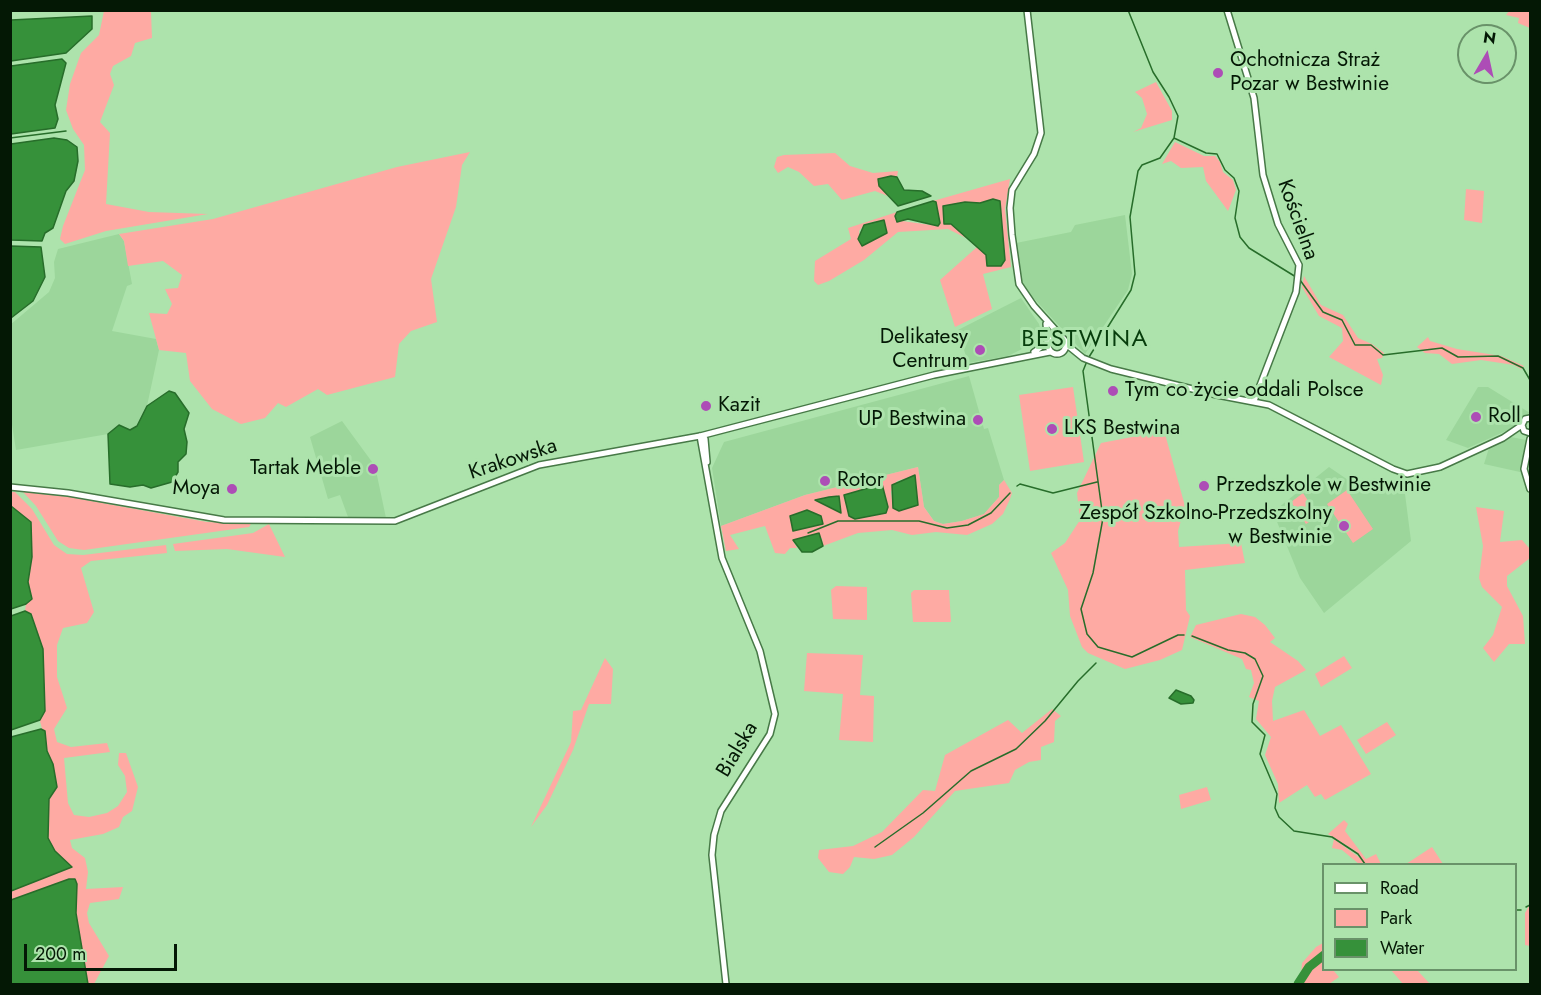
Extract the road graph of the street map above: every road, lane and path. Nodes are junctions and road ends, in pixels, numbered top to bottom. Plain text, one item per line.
1 (1027, 10) edge
2 (1227, 10) edge
3 (1043, 317) junction
4 (1061, 336) junction
5 (1048, 342) junction
6 (1067, 345) junction
7 (1050, 352) junction
8 (1061, 354) junction
9 (1022, 357) junction
10 (1083, 358) junction
11 (1254, 401) junction
12 (1530, 418) edge
13 (1522, 425) junction
14 (720, 431) junction
15 (1528, 432) edge
16 (1505, 436) junction
17 (697, 437) junction
18 (1530, 439) edge
19 (703, 444) junction
20 (10, 487) edge
21 (1530, 489) edge
22 (726, 984) edge

1 - 3 street
2 - 11 street, Kościelna
3 - 4 street
3 - 5 street
4 - 5 street
4 - 6 street
5 - 7 street
5 - 9 street, Krakowska
6 - 8 street
6 - 10 street
7 - 8 street
7 - 9 street, Krakowska
8 - 10 street
9 - 14 street, Krakowska
10 - 11 street
11 - 16 street
12 - 13 street
13 - 15 street
13 - 16 street
14 - 17 street, Krakowska
14 - 19 street
15 - 16 street
17 - 19 street, Bialska
17 - 20 street, Krakowska
18 - 21 street
19 - 22 street, Bialska

